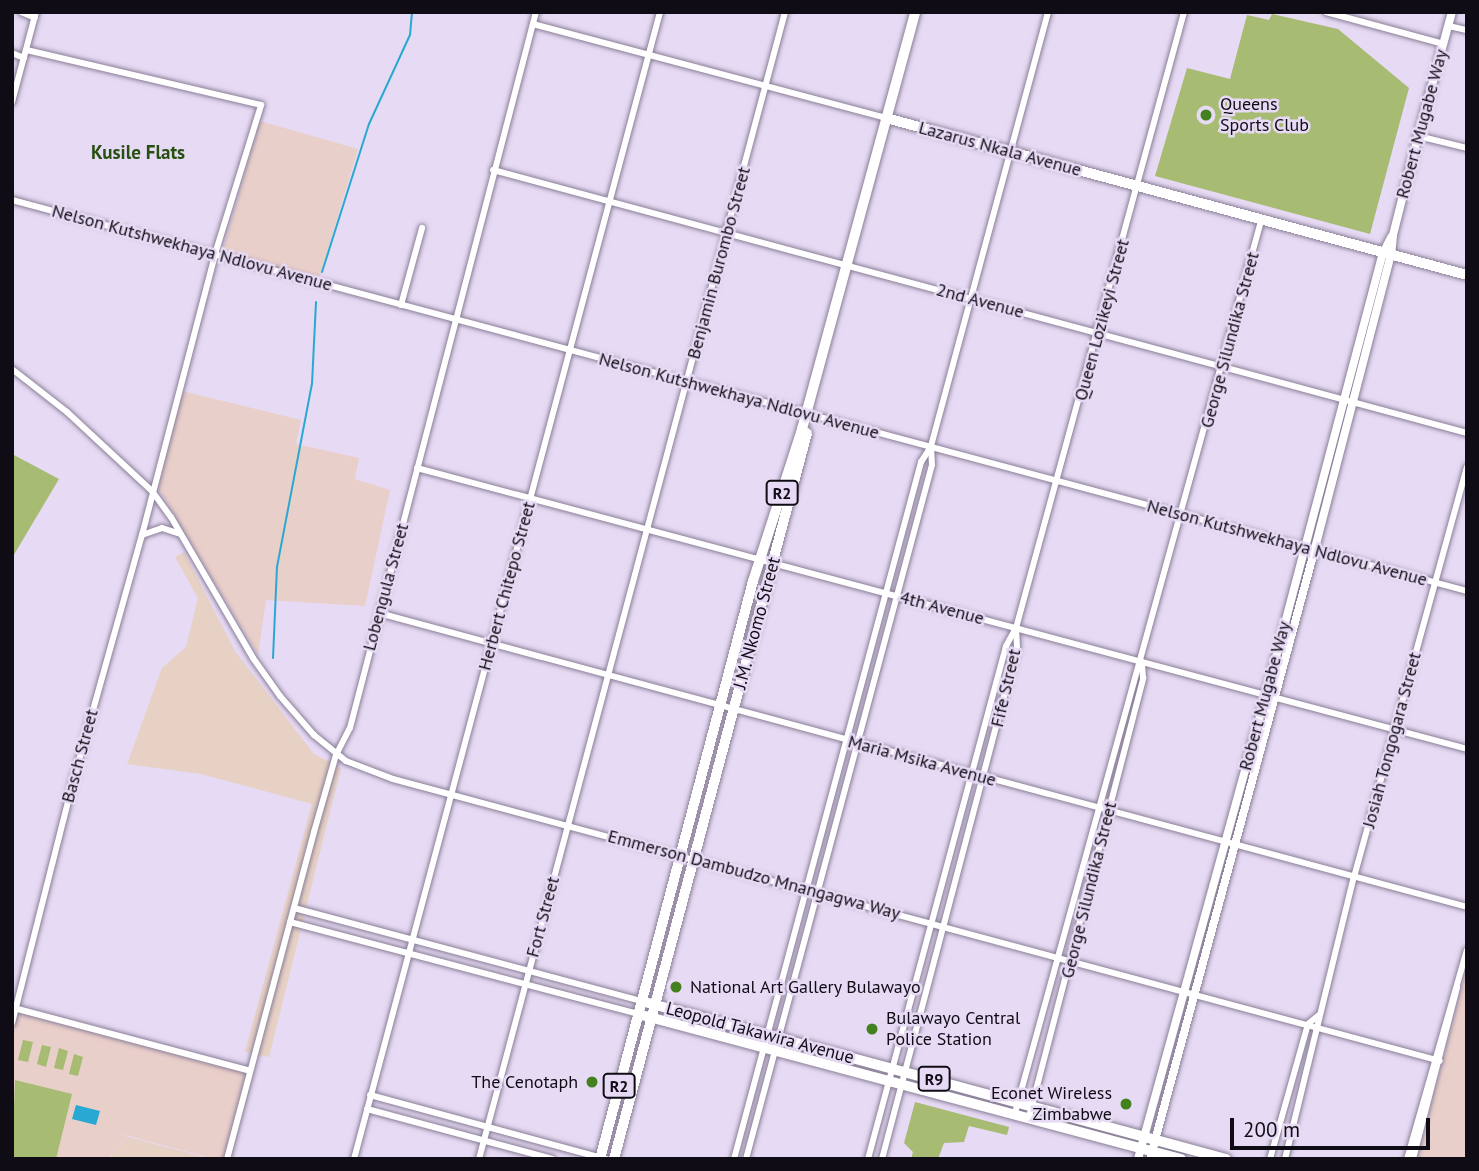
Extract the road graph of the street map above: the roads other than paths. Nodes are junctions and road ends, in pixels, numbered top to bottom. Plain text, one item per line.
1 (21, 12) edge
2 (536, 12) edge
3 (660, 12) edge
4 (785, 12) edge
5 (915, 12) edge
6 (1048, 12) edge
7 (1184, 12) edge
8 (1326, 12) edge
9 (1452, 12) edge
10 (36, 15) edge
11 (533, 24) junction
12 (1449, 26) junction
13 (1467, 30) edge
14 (1444, 44) junction
15 (27, 50) junction
16 (12, 53) edge
17 (649, 55) junction
18 (24, 58) junction
19 (766, 86) junction
20 (12, 102) edge
21 (889, 118) junction
22 (1418, 136) junction
23 (1467, 148) edge
24 (1013, 152) junction
25 (493, 170) junction
26 (1138, 186) junction
27 (12, 200) edge
28 (609, 201) junction
29 (1261, 221) junction
30 (422, 228) dead end
31 (727, 233) junction
32 (215, 254) junction
33 (1387, 254) junction
34 (849, 266) junction
35 (1467, 275) edge
36 (972, 299) junction
37 (401, 304) junction
38 (455, 319) junction
39 (1098, 333) junction
40 (570, 351) junction
41 (1222, 367) junction
42 (12, 369) edge
43 (687, 383) junction
44 (1348, 402) junction
45 (809, 415) junction
46 (1467, 433) edge
47 (931, 446) junction
48 (1467, 467) edge
49 (417, 468) junction
50 (1058, 480) junction
51 (152, 491) junction
52 (530, 498) junction
53 (1183, 515) junction
54 (647, 529) junction
55 (142, 535) junction
56 (182, 535) junction
57 (1309, 551) junction
58 (759, 559) junction
59 (772, 562) junction
60 (1434, 583) junction
61 (1467, 591) edge
62 (886, 593) junction
63 (897, 596) junction
64 (379, 613) junction
65 (1016, 628) junction
66 (491, 644) junction
67 (1142, 662) junction
68 (607, 675) junction
69 (1270, 696) junction
70 (719, 706) junction
71 (734, 710) junction
72 (1395, 729) junction
73 (846, 741) junction
74 (857, 744) junction
75 (1467, 749) edge
76 (336, 755) junction
77 (972, 775) junction
78 (984, 778) junction
79 (451, 794) junction
80 (1097, 808) junction
81 (1109, 811) junction
82 (567, 825) junction
83 (1226, 842) junction
84 (1235, 844) junction
85 (680, 856) junction
86 (696, 860) junction
87 (1354, 877) junction
88 (806, 890) junction
89 (817, 892) junction
90 (1467, 906) edge
91 (294, 908) junction
92 (290, 922) junction
93 (932, 923) junction
94 (945, 927) junction
95 (412, 939) junction
96 (1467, 950) edge
97 (408, 953) junction
98 (1057, 957) junction
99 (1071, 961) junction
100 (529, 971) junction
101 (525, 985) junction
102 (1185, 991) junction
103 (1195, 994) junction
104 (641, 1001) junction
105 (656, 1005) junction
106 (14, 1008) edge
107 (639, 1014) junction
108 (1319, 1015) junction
109 (653, 1017) junction
110 (12, 1023) edge
111 (1308, 1024) junction
112 (1320, 1027) junction
113 (767, 1035) junction
114 (778, 1038) junction
115 (764, 1047) junction
116 (775, 1050) junction
117 (1438, 1060) junction
118 (892, 1068) junction
119 (250, 1071) junction
120 (906, 1072) junction
121 (889, 1080) junction
122 (903, 1083) junction
123 (370, 1096) junction
124 (1018, 1101) junction
125 (1032, 1105) junction
126 (367, 1109) junction
127 (1015, 1113) junction
128 (1029, 1117) junction
129 (487, 1127) junction
130 (1150, 1138) junction
131 (484, 1140) junction
132 (1142, 1148) junction
133 (1151, 1155) edge
134 (602, 1158) edge
135 (227, 1159) edge
136 (354, 1159) edge
137 (479, 1159) edge
138 (552, 1159) edge
139 (614, 1159) edge
140 (734, 1159) edge
141 (746, 1159) edge
142 (868, 1159) edge
143 (883, 1159) edge
144 (1138, 1159) edge
145 (1181, 1159) edge
146 (1226, 1159) edge
147 (1270, 1159) edge
148 (1286, 1159) edge
149 (1407, 1159) edge
150 (1413, 1159) edge

1 - 10 street
2 - 11 street, Lobengula Street
3 - 17 street, Herbert Chitepo Street
4 - 19 street, Benjamin Burombo Street
5 - 21 highway, J.M. Nkomo Street
6 - 24 street
7 - 26 street, Queen Lozikeyi Street
8 - 14 street
9 - 12 main road, Robert Mugabe Way
10 - 15 street
11 - 17 street, Lazarus Nkala Avenue
11 - 25 street, Lobengula Street
12 - 13 street
12 - 14 main road, Robert Mugabe Way
14 - 22 main road, Robert Mugabe Way
15 - 18 street
15 - 32 street, Basch Street
16 - 18 street
17 - 19 street, Lazarus Nkala Avenue
17 - 28 street, Herbert Chitepo Street
18 - 20 street
19 - 21 street, Lazarus Nkala Avenue
19 - 31 street, Benjamin Burombo Street
21 - 24 highway, Lazarus Nkala Avenue
21 - 34 highway, J.M. Nkomo Street / R2
22 - 23 street
22 - 33 main road, Robert Mugabe Way
24 - 26 highway, Lazarus Nkala Avenue
24 - 36 street
25 - 28 street, 2nd Avenue
25 - 38 street, Lobengula Street
26 - 29 highway, Lazarus Nkala Avenue
26 - 39 street, Queen Lozikeyi Street
27 - 32 street, Nelson Kutshwekhaya Ndlovu Avenue
28 - 31 street, 2nd Avenue
28 - 40 street, Herbert Chitepo Street
29 - 33 highway, Lazarus Nkala Avenue
29 - 41 street, George Silundika Street
30 - 37 street
31 - 34 street, 2nd Avenue
31 - 43 street, Benjamin Burombo Street
32 - 37 street, Nelson Kutshwekhaya Ndlovu Avenue
32 - 51 street, Basch Street
33 - 35 highway, Lazarus Nkala Avenue
33 - 44 main road, Robert Mugabe Way
34 - 36 street, 2nd Avenue
34 - 45 highway, J.M. Nkomo Street / R2
36 - 39 street, 2nd Avenue
36 - 47 street
37 - 38 street, Nelson Kutshwekhaya Ndlovu Avenue
38 - 40 street, Nelson Kutshwekhaya Ndlovu Avenue
38 - 49 street, Lobengula Street
39 - 41 street, 2nd Avenue
39 - 50 street, Queen Lozikeyi Street
40 - 43 street, Nelson Kutshwekhaya Ndlovu Avenue
40 - 52 street, Herbert Chitepo Street
41 - 44 street, 2nd Avenue
41 - 53 street, George Silundika Street
42 - 51 street
43 - 45 street, Nelson Kutshwekhaya Ndlovu Avenue
43 - 54 street, Benjamin Burombo Street
44 - 46 street, 2nd Avenue
44 - 57 main road, Robert Mugabe Way
45 - 47 street, Nelson Kutshwekhaya Ndlovu Avenue
45 - 58 highway, J.M. Nkomo Street / R2
45 - 59 highway, J.M. Nkomo Street / R2
47 - 50 street, Nelson Kutshwekhaya Ndlovu Avenue
47 - 62 street
47 - 63 street
48 - 60 street, Josiah Tongogara Street
49 - 52 street, 4th Avenue
49 - 64 street, Lobengula Street
50 - 53 street, Nelson Kutshwekhaya Ndlovu Avenue
50 - 65 street, Queen Lozikeyi Street
51 - 55 street, Basch Street
51 - 56 street, Emmerson Dambudzo Mnangagwa Way
52 - 54 street, 4th Avenue
52 - 66 street, Herbert Chitepo Street
53 - 57 street, Nelson Kutshwekhaya Ndlovu Avenue
53 - 67 street, George Silundika Street
54 - 58 street, 4th Avenue
54 - 68 street, Benjamin Burombo Street
55 - 56 street
55 - 106 street, Basch Street
56 - 76 street, Emmerson Dambudzo Mnangagwa Way
57 - 60 street, Nelson Kutshwekhaya Ndlovu Avenue
57 - 69 main road, Robert Mugabe Way
58 - 59 street, 4th Avenue
58 - 70 highway, J.M. Nkomo Street / R2
59 - 62 street, 4th Avenue
59 - 71 highway, J.M. Nkomo Street / R2
60 - 61 street, Nelson Kutshwekhaya Ndlovu Avenue
60 - 72 street, Josiah Tongogara Street
62 - 63 street, 4th Avenue
62 - 73 street
63 - 65 street, 4th Avenue
63 - 74 street
64 - 66 street, Maria Msika Avenue
64 - 76 street, Lobengula Street
65 - 67 street, 4th Avenue
65 - 77 street, Fife Street
65 - 78 street, Fife Street
66 - 68 street, Maria Msika Avenue
66 - 79 street, Herbert Chitepo Street
67 - 69 street, 4th Avenue
67 - 80 street, George Silundika Street
67 - 81 street, George Silundika Street
68 - 70 street, Maria Msika Avenue
68 - 82 street, Fort Street
69 - 72 street, 4th Avenue
69 - 83 main road, Robert Mugabe Way
69 - 84 main road, Robert Mugabe Way
70 - 71 street, Maria Msika Avenue
70 - 85 highway, J.M. Nkomo Street / R2
71 - 73 street, Maria Msika Avenue
71 - 86 highway, J.M. Nkomo Street / R2
72 - 75 street, 4th Avenue
72 - 87 street, Josiah Tongogara Street
73 - 74 street, Maria Msika Avenue
73 - 88 street
74 - 77 street, Maria Msika Avenue
74 - 89 street
76 - 79 street, Emmerson Dambudzo Mnangagwa Way
76 - 91 street, Lobengula Street
77 - 78 street, Maria Msika Avenue
77 - 93 street, Fife Street
78 - 80 street, Maria Msika Avenue
78 - 94 street, Fife Street
79 - 82 street, Emmerson Dambudzo Mnangagwa Way
79 - 95 street, Herbert Chitepo Street
80 - 81 street, Maria Msika Avenue
80 - 98 street, George Silundika Street
81 - 83 street, Maria Msika Avenue
81 - 99 street, George Silundika Street
82 - 85 street, Emmerson Dambudzo Mnangagwa Way
82 - 100 street, Fort Street
83 - 84 street, Maria Msika Avenue
83 - 102 main road, Robert Mugabe Way
84 - 87 street, Maria Msika Avenue
84 - 103 main road, Robert Mugabe Way
85 - 86 street, Emmerson Dambudzo Mnangagwa Way
85 - 104 highway, J.M. Nkomo Street / R2
86 - 88 street, Emmerson Dambudzo Mnangagwa Way
86 - 105 highway, J.M. Nkomo Street / R2
87 - 90 street, Maria Msika Avenue
87 - 108 street, Josiah Tongogara Street
88 - 89 street, Emmerson Dambudzo Mnangagwa Way
88 - 113 street
89 - 93 street, Emmerson Dambudzo Mnangagwa Way
89 - 114 street
91 - 92 street, Lobengula Street
91 - 95 street, Leopold Takawira Avenue
92 - 97 street, Leopold Takawira Avenue
92 - 119 street, Lobengula Street
93 - 94 street, Emmerson Dambudzo Mnangagwa Way
93 - 118 street, Fife Street
94 - 98 street, Emmerson Dambudzo Mnangagwa Way
94 - 120 street, Fife Street
95 - 97 street, Herbert Chitepo Street
95 - 100 street, Leopold Takawira Avenue
96 - 117 street
97 - 101 street, Leopold Takawira Avenue
97 - 123 street, Herbert Chitepo Street
98 - 99 street, Emmerson Dambudzo Mnangagwa Way
98 - 124 street, George Silundika Street
99 - 102 street, Emmerson Dambudzo Mnangagwa Way
99 - 125 street, George Silundika Street
100 - 101 street, Fort Street
100 - 104 street, Leopold Takawira Avenue
101 - 107 street, Leopold Takawira Avenue
101 - 129 street, Fort Street
102 - 103 street, Emmerson Dambudzo Mnangagwa Way
102 - 130 main road, Robert Mugabe Way
103 - 111 street, Emmerson Dambudzo Mnangagwa Way
103 - 130 main road, Robert Mugabe Way
104 - 105 highway, Leopold Takawira Avenue / R9
104 - 107 highway, J.M. Nkomo Street / R2
105 - 109 highway, J.M. Nkomo Street / R2
105 - 113 highway, Leopold Takawira Avenue / R9
106 - 110 street, Basch Street
106 - 119 street
107 - 109 highway, Leopold Takawira Avenue / R9
107 - 134 highway, J.M. Nkomo Street / R2
108 - 111 street
108 - 112 street, Josiah Tongogara Street
109 - 115 highway, Leopold Takawira Avenue / R9
109 - 139 highway, J.M. Nkomo Street / R2
111 - 112 street, Emmerson Dambudzo Mnangagwa Way
111 - 147 street
112 - 117 street, Emmerson Dambudzo Mnangagwa Way
112 - 148 street, Josiah Tongogara Street
113 - 114 highway, Leopold Takawira Avenue / R9
113 - 115 street
114 - 116 street
114 - 118 highway, Leopold Takawira Avenue / R9
115 - 116 highway, Leopold Takawira Avenue / R9
115 - 140 street
116 - 121 highway, Leopold Takawira Avenue / R9
116 - 141 street
117 - 149 street
117 - 150 street
118 - 120 highway, Leopold Takawira Avenue / R9
118 - 121 street, Fife Street
119 - 135 street, Lobengula Street
120 - 122 street, Fife Street
120 - 124 highway, Leopold Takawira Avenue / R9
121 - 122 highway, Leopold Takawira Avenue / R9
121 - 142 street, Fife Street
122 - 127 highway, Leopold Takawira Avenue / R9
122 - 143 street, Fife Street
123 - 126 street, Herbert Chitepo Street
123 - 129 street
124 - 125 highway, Leopold Takawira Avenue / R9
124 - 127 street, George Silundika Street
125 - 128 street, George Silundika Street
125 - 130 highway, Leopold Takawira Avenue / R9
126 - 131 street
126 - 136 street, Herbert Chitepo Street
127 - 128 highway, Leopold Takawira Avenue / R9
128 - 132 highway, Leopold Takawira Avenue / R9
129 - 131 street, Fort Street
129 - 134 street
130 - 132 main road, Robert Mugabe Way
130 - 133 main road, Robert Mugabe Way
130 - 146 highway, Leopold Takawira Avenue / R9
131 - 137 street, Fort Street
131 - 138 street
132 - 133 highway, Leopold Takawira Avenue / R9
132 - 144 main road, Robert Mugabe Way
133 - 145 highway, Leopold Takawira Avenue / R9

